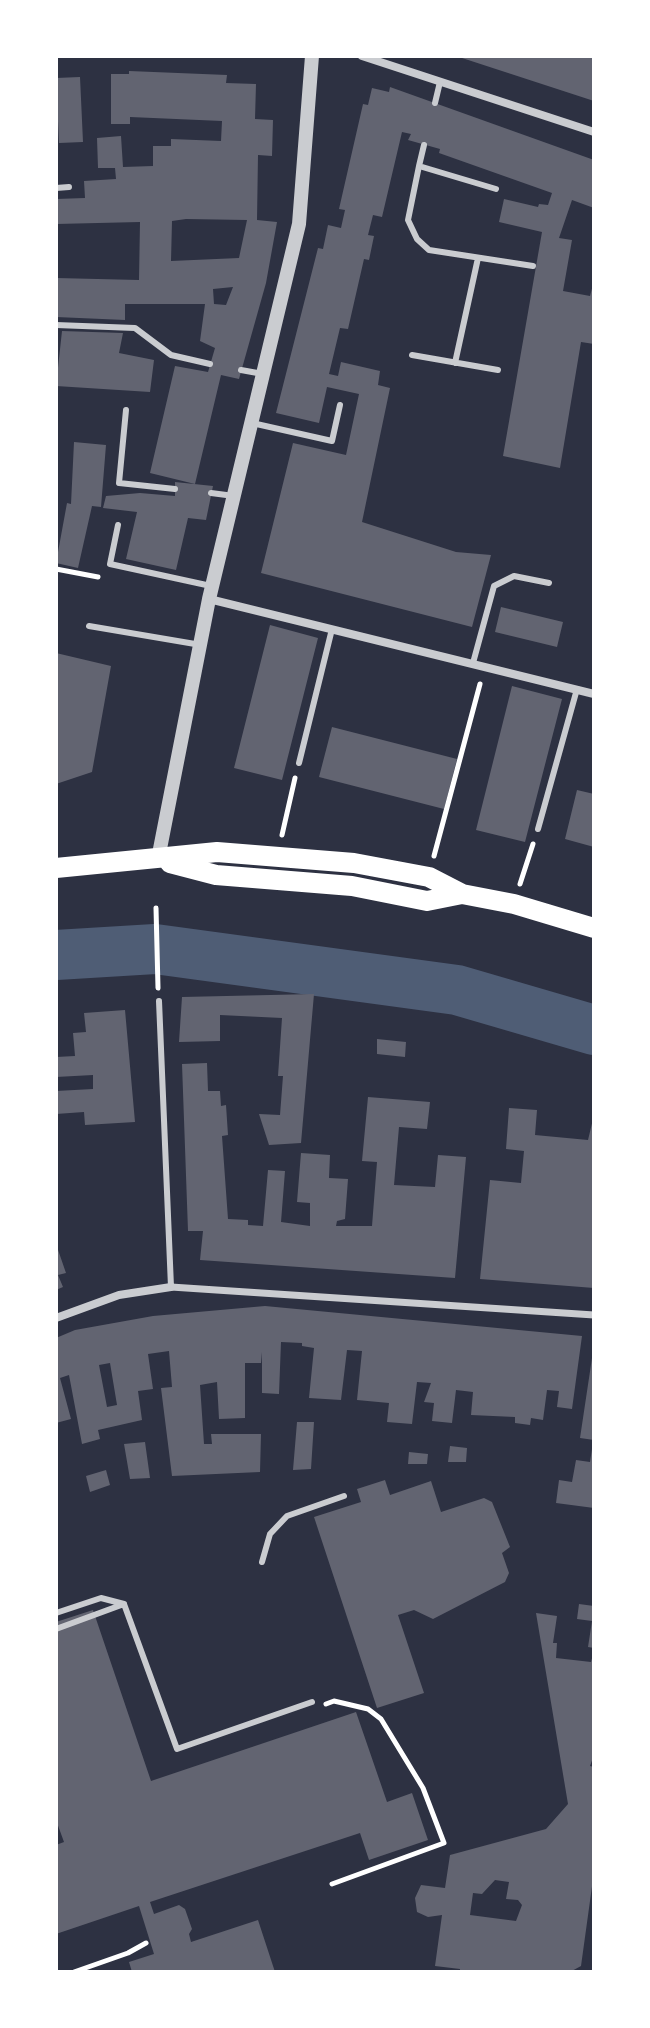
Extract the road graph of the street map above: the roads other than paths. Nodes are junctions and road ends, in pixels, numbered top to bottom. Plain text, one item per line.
1 (312, 56) edge
2 (362, 56) edge
3 (440, 82) junction
4 (435, 103) dead end
5 (594, 132) edge
6 (424, 145) dead end
7 (419, 166) junction
8 (69, 187) dead end
9 (56, 188) edge
10 (496, 189) dead end
11 (478, 258) junction
12 (533, 266) dead end
13 (56, 325) edge
14 (412, 355) dead end
15 (455, 363) junction
16 (210, 364) dead end
17 (241, 370) dead end
18 (498, 370) dead end
19 (263, 374) junction
20 (340, 405) dead end
21 (126, 410) dead end
22 (252, 423) junction
23 (175, 489) dead end
24 (211, 493) dead end
25 (234, 496) junction
26 (118, 525) dead end
27 (549, 583) dead end
28 (211, 592) junction
29 (89, 626) dead end
30 (332, 629) junction
31 (201, 645) junction
32 (473, 663) junction
33 (577, 689) junction
34 (594, 694) edge
35 (299, 763) road end
36 (538, 829) road end
37 (158, 859) junction
38 (56, 868) edge
39 (462, 894) junction
40 (594, 928) edge
41 (159, 1001) road end
42 (171, 1287) junction
43 (594, 1315) edge
44 (56, 1318) edge
45 (344, 1496) dead end
46 (262, 1562) dead end
47 (124, 1604) junction
48 (56, 1613) edge
49 (56, 1629) edge
50 (313, 1705) road end

1 - 19 street
2 - 3 street
3 - 4 lane
3 - 5 street
6 - 7 lane
7 - 10 lane
7 - 11 lane
8 - 9 lane
11 - 12 lane
11 - 15 lane
13 - 16 lane
14 - 15 lane
15 - 18 lane
17 - 19 lane
19 - 22 street
20 - 22 lane
21 - 23 lane
22 - 25 street
24 - 25 lane
25 - 28 street
26 - 28 lane
27 - 32 lane
28 - 30 street
28 - 31 street
29 - 31 lane
30 - 32 street
30 - 35 lane
31 - 37 street
32 - 33 street
33 - 34 street
33 - 36 lane
37 - 38 main road
37 - 39 main road
37 - 39 main road
39 - 40 main road
41 - 42 lane
42 - 43 street
42 - 44 street
45 - 46 lane
47 - 48 lane
47 - 49 lane
47 - 50 lane

